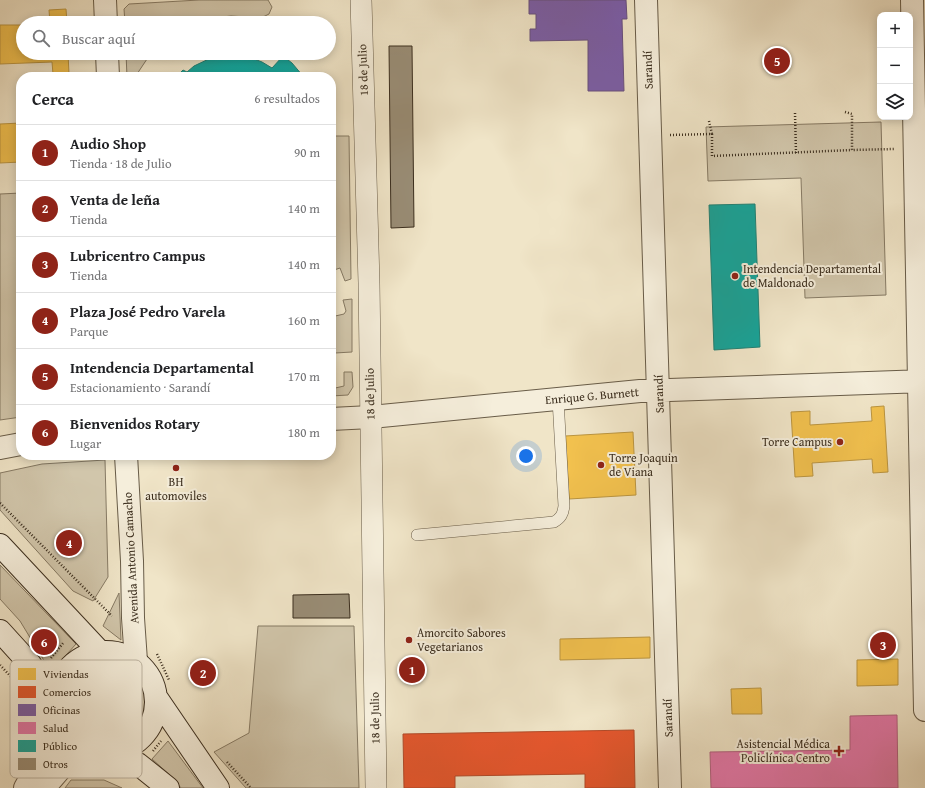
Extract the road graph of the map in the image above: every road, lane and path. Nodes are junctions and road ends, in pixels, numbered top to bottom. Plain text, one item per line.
1 (105, 0) edge
2 (361, 0) edge
3 (646, 0) edge
4 (912, 0) edge
5 (106, 16) edge
6 (919, 28) edge
7 (107, 60) edge
8 (108, 72) edge
9 (845, 112) dead end
10 (795, 113) dead end
11 (709, 121) dead end
12 (712, 134) junction
13 (650, 136) junction
14 (914, 148) junction
15 (852, 150) junction
16 (796, 152) junction
17 (922, 381) edge
18 (658, 390) junction
19 (558, 399) junction
20 (371, 417) junction
21 (336, 419) edge
22 (16, 445) edge
23 (0, 448) edge
24 (126, 460) edge
25 (416, 535) dead end
26 (0, 545) edge
27 (924, 614) edge
28 (0, 631) edge
29 (100, 652) junction
30 (26, 660) edge
31 (78, 660) edge
32 (134, 660) edge
33 (136, 660) edge
34 (142, 667) edge
35 (156, 697) junction
36 (925, 710) edge
37 (142, 737) edge
38 (142, 767) edge
39 (31, 778) edge
40 (53, 778) edge
41 (218, 787) edge
42 (25, 788) edge
43 (44, 788) edge
44 (168, 788) edge
45 (376, 788) edge
46 (670, 788) edge

1 - 5 street
2 - 20 street, 18 de Julio
3 - 13 street, Sarandí
4 - 6 street
6 - 14 street
7 - 8 street
9 - 15 path
10 - 16 path
11 - 12 path
12 - 13 path
12 - 16 path
13 - 18 street, Sarandí
14 - 15 path
14 - 17 street
15 - 16 path
17 - 18 street, Enrique G. Burnett
17 - 27 street
18 - 19 street, Enrique G. Burnett
18 - 46 street, Sarandí
19 - 20 street, Enrique G. Burnett
19 - 25 lane
20 - 21 street, Enrique G. Burnett
20 - 45 street, 18 de Julio
22 - 23 street
24 - 33 street, Avenida Antonio Camacho
26 - 29 street
27 - 36 street
28 - 30 street
29 - 31 street
29 - 32 street
34 - 35 street
35 - 37 street
35 - 41 street
38 - 44 street
39 - 42 street
40 - 43 street

